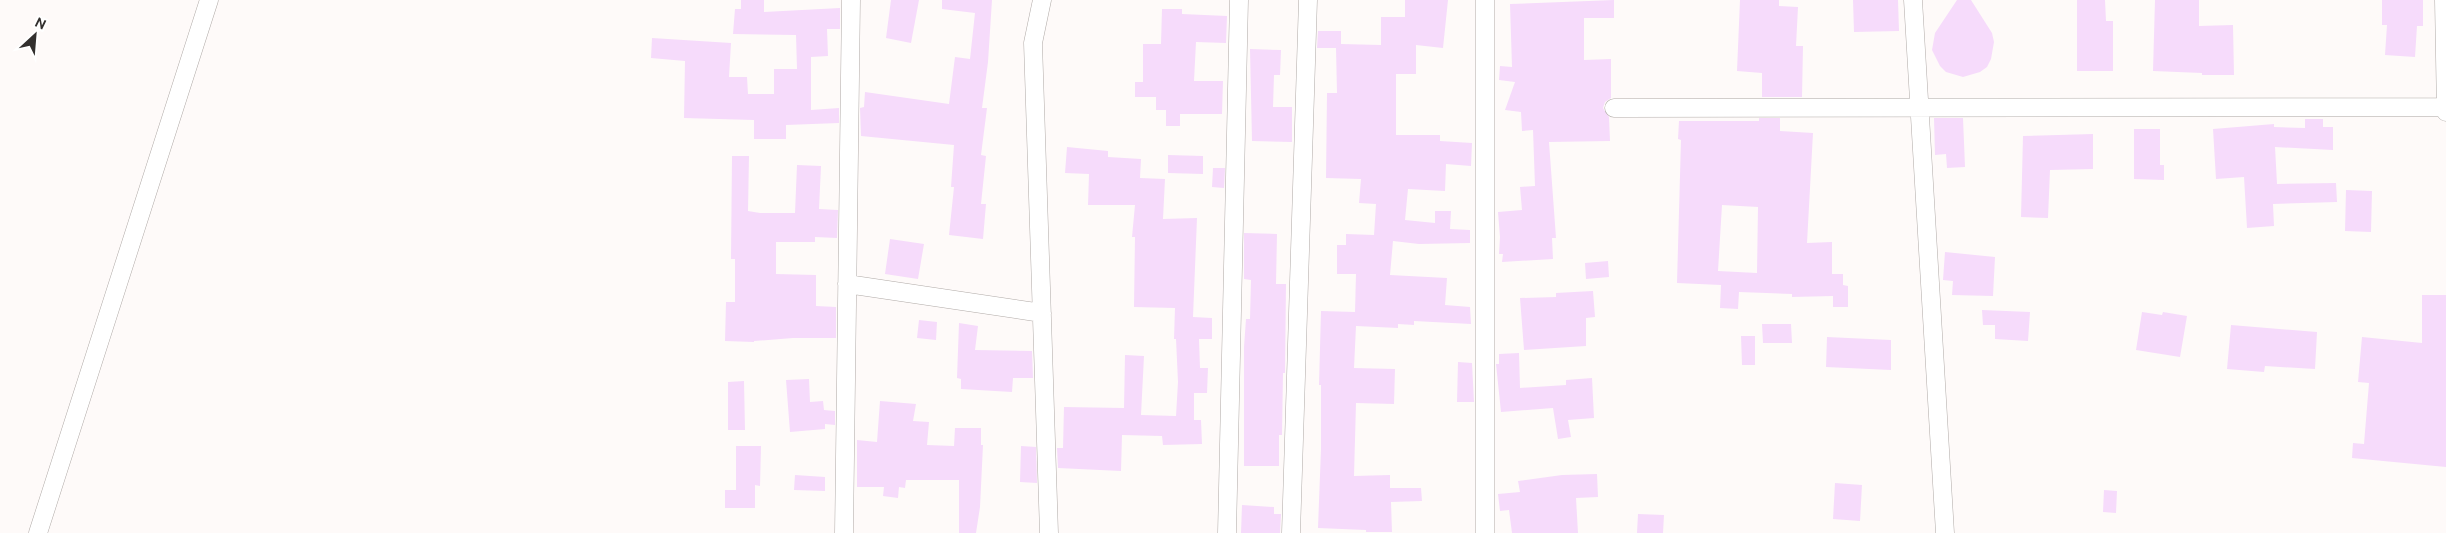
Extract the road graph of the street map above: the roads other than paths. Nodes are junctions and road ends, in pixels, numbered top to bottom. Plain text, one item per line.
1 (209, 0) edge
2 (851, 0) edge
3 (1042, 0) edge
4 (1239, 0) edge
5 (1308, 0) edge
6 (1485, 0) edge
7 (1913, 0) edge
8 (2444, 0) edge
9 (2446, 106) edge
10 (1614, 108) dead end
11 (1921, 108) junction
12 (2446, 112) edge
13 (847, 284) junction
14 (1042, 312) junction
15 (38, 533) edge
16 (844, 533) edge
17 (1049, 533) edge
18 (1227, 533) edge
19 (1291, 533) edge
20 (1485, 533) edge
21 (1945, 533) edge

1 - 15 street
2 - 13 street
3 - 14 street
4 - 18 street
5 - 19 street
6 - 20 street
7 - 11 street
8 - 9 street
9 - 11 street
9 - 12 street
10 - 11 street
11 - 21 street
13 - 14 street
13 - 16 street
14 - 17 street

